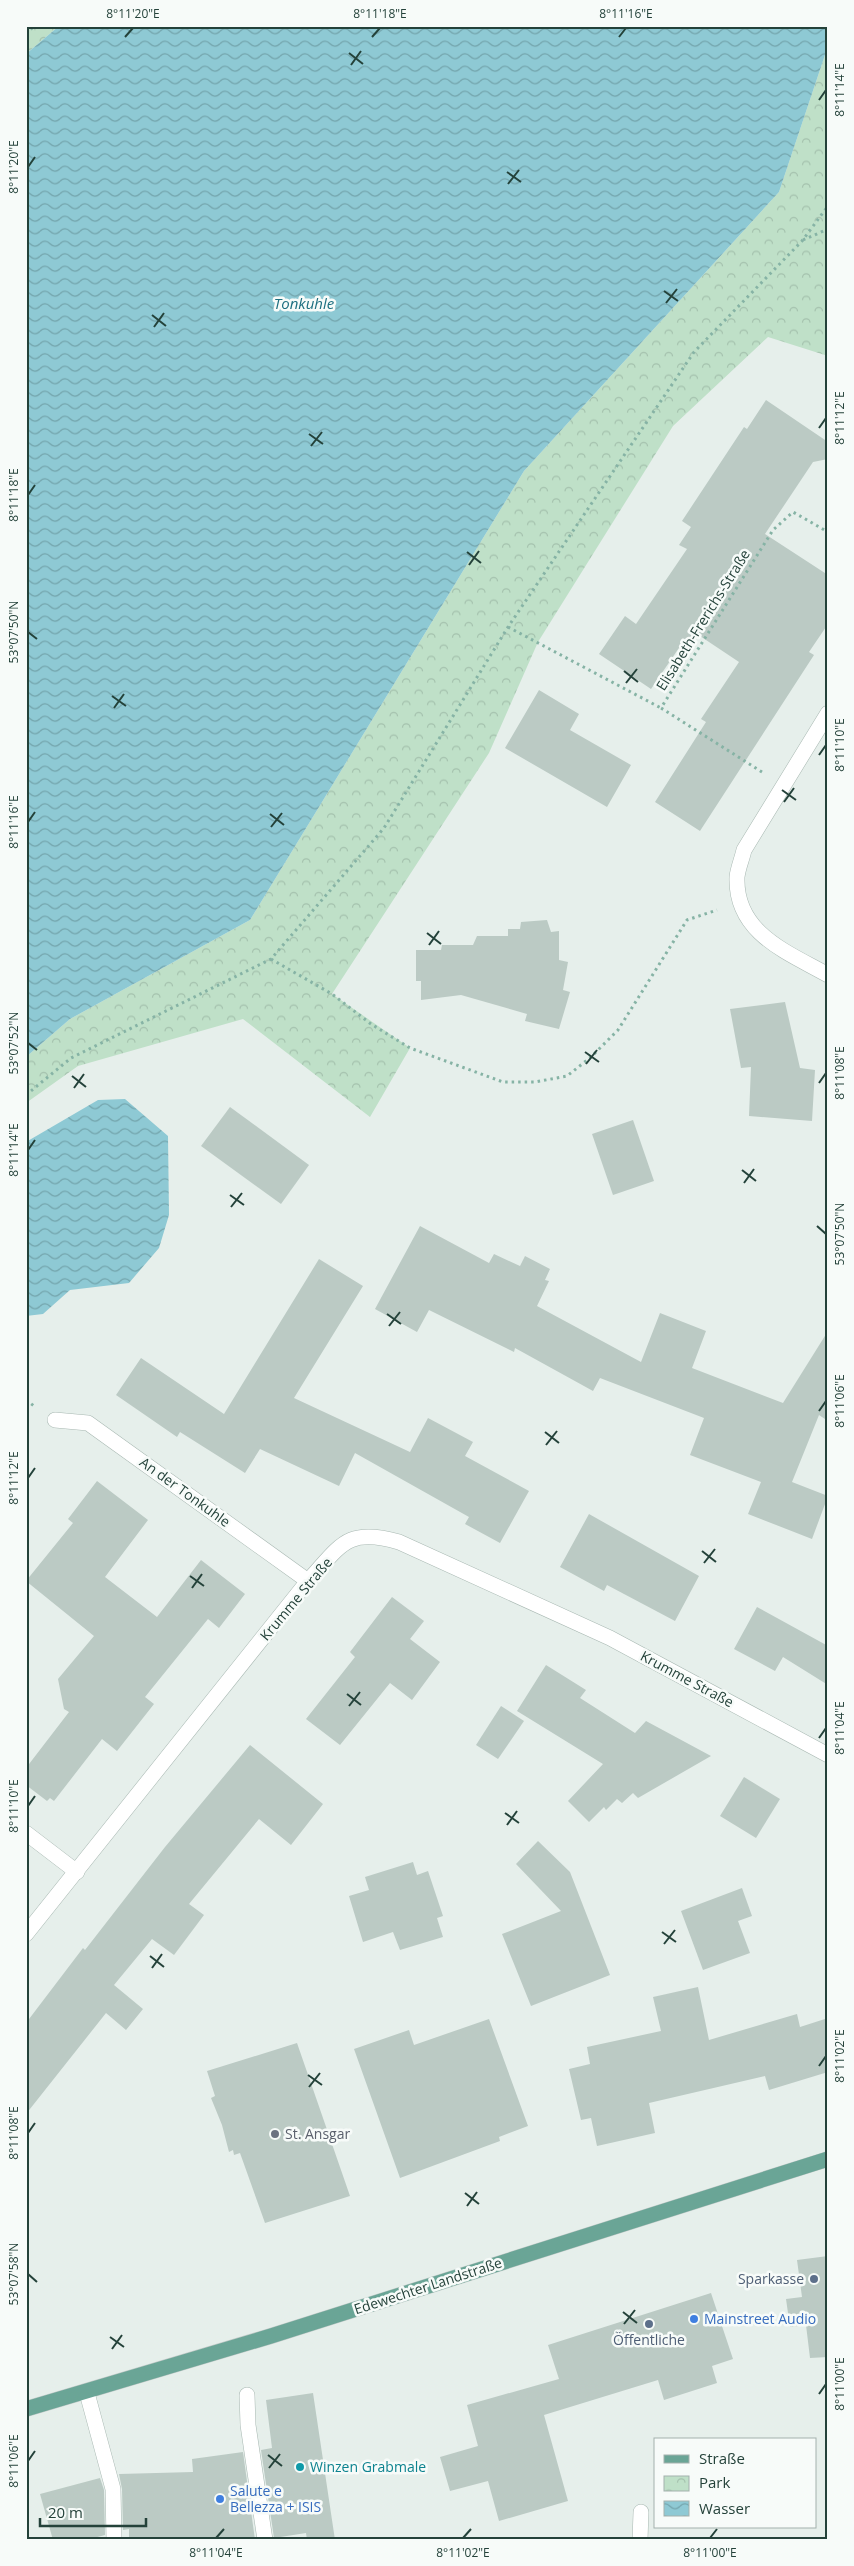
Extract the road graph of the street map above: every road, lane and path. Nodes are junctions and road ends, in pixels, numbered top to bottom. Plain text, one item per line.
1 (34, 26) edge
2 (26, 34) edge
3 (828, 206) edge
4 (828, 229) edge
5 (802, 240) junction
6 (828, 532) edge
7 (508, 626) junction
8 (661, 708) junction
9 (828, 713) edge
10 (784, 786) junction
11 (739, 903) junction
12 (271, 959) junction
13 (828, 975) edge
14 (26, 1095) edge
15 (55, 1420) dead end
16 (308, 1581) junction
17 (828, 1755) edge
18 (26, 1833) edge
19 (77, 1872) junction
20 (26, 1934) edge
21 (828, 2159) edge
22 (87, 2392) junction
23 (247, 2395) dead end
24 (26, 2409) edge
25 (641, 2512) dead end
26 (114, 2540) edge
27 (265, 2540) edge
28 (640, 2540) edge

1 - 2 path
3 - 5 path
4 - 5 path
5 - 7 path
6 - 8 path, Elisabeth-Frerichs-Straße
7 - 8 path
7 - 12 path
8 - 10 path, Elisabeth-Frerichs-Straße
9 - 10 street
10 - 11 street
11 - 12 path
11 - 13 street
12 - 14 path
15 - 16 street, An der Tonkuhle
16 - 17 street, Krumme Straße
16 - 19 street, Krumme Straße
18 - 19 street
19 - 20 street, Krumme Straße
21 - 22 main road, Edewechter Landstraße
22 - 24 main road, Edewechter Landstraße
22 - 26 street
23 - 27 street
25 - 28 street

